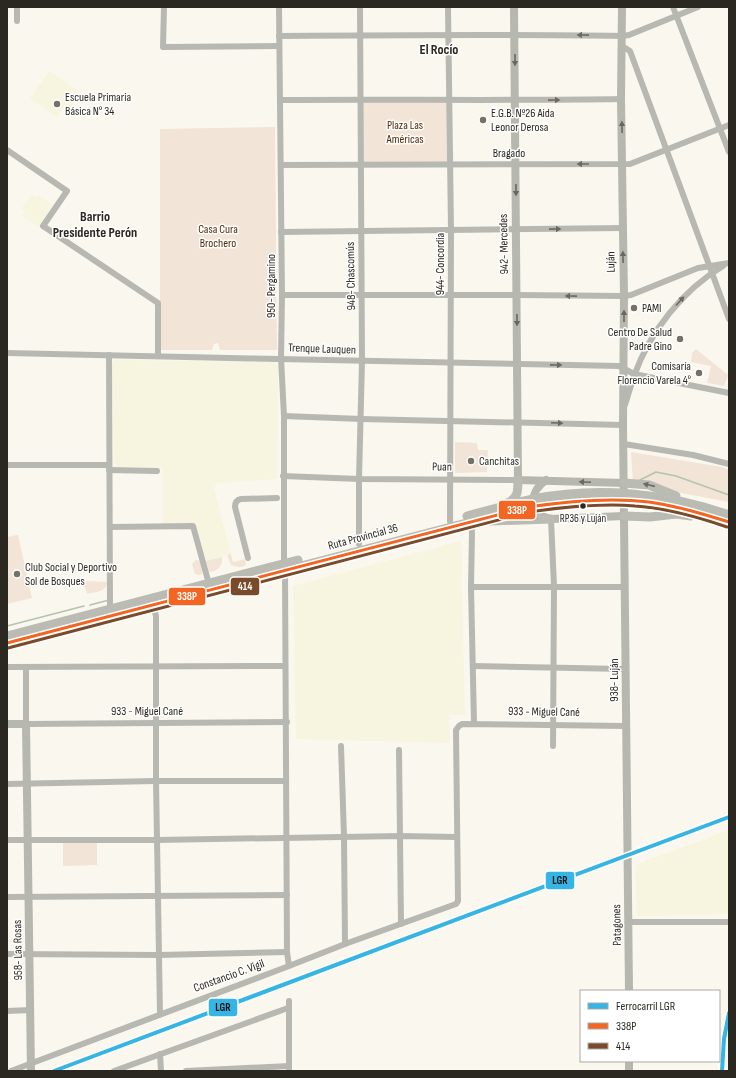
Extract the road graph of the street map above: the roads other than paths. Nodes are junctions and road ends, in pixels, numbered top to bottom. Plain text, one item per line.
1 (16, 7) edge
2 (164, 7) edge
3 (279, 7) edge
4 (360, 7) edge
5 (448, 7) edge
6 (514, 7) edge
7 (622, 7) edge
8 (673, 7) edge
9 (698, 7) edge
10 (676, 15) junction
11 (17, 21) dead end
12 (514, 34) junction
13 (279, 36) junction
14 (360, 36) junction
15 (448, 36) junction
16 (622, 36) junction
17 (279, 46) junction
18 (622, 46) junction
19 (621, 98) junction
20 (448, 99) junction
21 (280, 100) junction
22 (360, 100) junction
23 (515, 100) junction
24 (729, 125) edge
25 (721, 128) junction
26 (7, 150) edge
27 (666, 150) junction
28 (729, 152) edge
29 (450, 164) junction
30 (516, 164) junction
31 (622, 164) junction
32 (281, 165) junction
33 (361, 166) junction
34 (623, 228) junction
35 (361, 230) junction
36 (451, 230) junction
37 (516, 230) junction
38 (282, 232) junction
39 (728, 264) edge
40 (709, 266) junction
41 (711, 273) junction
42 (282, 295) junction
43 (362, 295) junction
44 (451, 295) junction
45 (517, 295) junction
46 (624, 296) junction
47 (729, 319) edge
48 (7, 353) edge
49 (109, 355) junction
50 (158, 356) junction
51 (281, 358) junction
52 (362, 361) junction
53 (451, 364) junction
54 (517, 364) junction
55 (624, 369) junction
56 (634, 374) junction
57 (729, 392) edge
58 (624, 409) junction
59 (284, 416) junction
60 (361, 420) junction
61 (450, 421) junction
62 (518, 422) junction
63 (624, 425) junction
64 (624, 444) junction
65 (729, 463) edge
66 (7, 465) edge
67 (110, 467) junction
68 (157, 471) dead end
69 (283, 476) junction
70 (359, 479) junction
71 (450, 480) junction
72 (518, 480) junction
73 (546, 480) junction
74 (624, 483) junction
75 (624, 496) junction
76 (278, 498) dead end
77 (534, 503) junction
78 (493, 509) junction
79 (711, 509) junction
80 (729, 515) edge
81 (624, 516) junction
82 (551, 519) junction
83 (450, 520) junction
84 (471, 521) junction
85 (729, 522) edge
86 (110, 527) junction
87 (729, 527) edge
88 (360, 544) junction
89 (248, 558) dead end
90 (285, 567) junction
91 (209, 584) junction
92 (554, 586) junction
93 (471, 587) junction
94 (625, 587) junction
95 (153, 606) junction
96 (110, 609) junction
97 (7, 636) edge
98 (7, 643) edge
99 (157, 666) junction
100 (286, 666) junction
101 (473, 666) junction
102 (7, 667) edge
103 (26, 667) junction
104 (554, 668) junction
105 (625, 668) junction
106 (287, 722) junction
107 (474, 723) junction
108 (7, 724) edge
109 (26, 724) junction
110 (156, 724) junction
111 (554, 725) junction
112 (626, 726) junction
113 (341, 746) dead end
114 (552, 746) dead end
115 (399, 750) dead end
116 (156, 781) junction
117 (286, 781) junction
118 (7, 784) edge
119 (27, 784) junction
120 (344, 836) junction
121 (400, 836) junction
122 (457, 837) junction
123 (287, 838) junction
124 (28, 839) junction
125 (7, 840) edge
126 (157, 840) junction
127 (628, 844) joint
128 (287, 895) junction
129 (29, 896) junction
130 (158, 896) junction
131 (7, 897) edge
132 (629, 922) junction
133 (729, 922) edge
134 (401, 924) junction
135 (345, 944) junction
136 (287, 952) junction
137 (7, 954) edge
138 (30, 954) junction
139 (159, 955) junction
140 (289, 966) junction
141 (629, 990) edge
142 (289, 1001) dead end
143 (288, 1008) junction
144 (31, 1010) junction
145 (7, 1011) edge
146 (160, 1014) junction
147 (160, 1054) junction
148 (31, 1067) edge
149 (289, 1069) edge
150 (11, 1071) edge
151 (114, 1071) edge
152 (161, 1071) edge
153 (186, 1071) edge

1 - 11 street
2 - 17 street
3 - 13 street, 950- Pergamino
4 - 14 street, 948- Chascomús
5 - 15 street, 944- Concordia
6 - 12 main road, 942- Mercedes
7 - 16 main road, Luján
8 - 10 street
9 - 10 street
10 - 16 street
10 - 25 street
12 - 15 street
16 -> 12 street
12 -> 23 main road, 942- Mercedes
13 - 14 street
13 - 17 street, 950- Pergamino
14 - 15 street
14 - 22 street, 948- Chascomús
15 - 20 street, 944- Concordia
16 - 18 main road, Luján
17 - 21 street, 950- Pergamino
18 - 19 main road, Luján
18 - 27 street
23 -> 19 street
31 -> 19 main road, Luján
20 - 22 street
20 - 23 street
20 - 29 street, 944- Concordia
21 - 22 street
21 - 32 street, 950- Pergamino
22 - 33 street, 948- Chascomús
23 - 30 main road, 942- Mercedes
24 - 25 street, Bragado
25 - 27 street, Bragado
25 - 28 street
26 - 50 street
27 - 31 street, Bragado
27 - 40 street
29 - 30 street, Bragado
29 - 33 street, Bragado
29 - 36 street, 944- Concordia
31 -> 30 street, Bragado
30 -> 37 main road, 942- Mercedes
31 - 34 main road, Luján
32 - 33 street, Bragado
32 - 38 street, 950- Pergamino
33 - 35 street, 948- Chascomús
37 -> 34 street
46 -> 34 main road, Luján
35 - 36 street
35 - 38 street
35 - 43 street, 948- Chascomús
36 - 37 street
36 - 44 street, 944- Concordia
37 - 45 main road, 942- Mercedes
38 - 42 street, 950- Pergamino
39 - 40 street
39 - 41 street
40 - 41 street
40 - 46 street
41 - 47 street
56 -> 41 street
42 - 43 street
42 - 51 street, 950- Pergamino
43 - 44 street
43 - 52 street, 948- Chascomús
44 - 45 street
44 - 53 street, 944- Concordia
46 -> 45 street
45 -> 54 main road, 942- Mercedes
55 -> 46 main road, Luján
48 - 49 street, Trenque Lauquen
49 - 50 street, Trenque Lauquen
49 - 67 street
50 - 51 street, Trenque Lauquen
51 - 52 street, Trenque Lauquen
51 - 59 street, 950- Pergamino
52 - 53 street, Trenque Lauquen
52 - 60 street, 948- Chascomús
53 - 54 street, Trenque Lauquen
53 - 61 street, 944- Concordia
54 -> 55 street, Trenque Lauquen
54 - 62 main road, 942- Mercedes
55 - 56 street, Trenque Lauquen
55 - 58 main road, Luján
56 - 57 street, Trenque Lauquen
56 - 58 street
58 - 63 main road, Luján
59 - 60 street
59 - 69 street, 950- Pergamino
60 - 61 street
60 - 70 street, 948- Chascomús
61 - 62 street
61 - 71 street, 944- Concordia
62 -> 63 street
62 - 72 main road, 942- Mercedes
63 - 64 main road, Luján
64 - 65 street
64 - 74 main road, Luján
66 - 67 street
67 - 68 street
67 - 86 street
69 - 70 street, Puan
69 - 90 street, 950- Pergamino
70 - 71 street, Puan
70 - 88 street, 948- Chascomús
71 - 72 street, Puan
71 - 83 street, 944- Concordia
72 - 73 main road, Puan
72 - 78 main road
74 -> 73 main road, Puan
73 - 77 main road
74 - 75 main road, Luján
79 -> 74 main road
75 - 77 main road, Ruta Provincial 36
75 - 79 main road, Ruta Provincial 36
75 - 81 main road, Luján
75 - 85 main road, Ruta Provincial 36
76 - 89 street
77 - 78 main road, Ruta Provincial 36
77 - 82 main road
77 - 84 main road, Ruta Provincial 36
78 - 83 main road, Ruta Provincial 36
79 - 80 main road, Ruta Provincial 36
81 - 82 main road
81 - 87 main road
81 - 94 main road, 938- Luján
82 - 84 main road
82 - 92 street
83 - 88 main road, Ruta Provincial 36
84 - 90 main road, Ruta Provincial 36
84 - 93 street
86 - 91 street
86 - 96 street
88 - 90 main road, Ruta Provincial 36
90 - 91 main road, Ruta Provincial 36
90 - 95 main road, Ruta Provincial 36
90 - 100 street, 950- Pergamino
91 - 96 main road, Ruta Provincial 36
92 - 93 street
92 - 94 street
92 - 104 street
93 - 101 street
94 - 105 main road, 938- Luján
95 - 98 main road, Ruta Provincial 36
95 - 99 street
96 - 97 main road, Ruta Provincial 36
99 - 100 street
99 - 103 street
99 - 110 street
100 - 106 street, 950- Pergamino
101 - 104 street
101 - 107 street
102 - 103 street
103 - 109 street, 958- Las Rosas
104 - 105 street
104 - 111 street
105 - 112 main road, 938- Luján
106 - 110 street, 933 - Miguel Cané
106 - 117 street, 950- Pergamino
107 - 111 street, 933 - Miguel Cané
107 - 122 street, 933 - Miguel Cané
108 - 109 main road, 933 - Miguel Cané
109 - 110 street, 933 - Miguel Cané
109 - 119 main road, 958- Las Rosas
110 - 116 street
111 - 112 street, 933 - Miguel Cané
111 - 114 street
112 - 127 main road, 938- Luján
113 - 120 street
115 - 121 street
116 - 117 street
116 - 119 street
116 - 126 street
117 - 123 street, 950- Pergamino
118 - 119 street
119 - 124 main road, 958- Las Rosas
120 - 121 street
120 - 123 street
120 - 135 street
121 - 122 street
121 - 134 street
122 - 134 street, Constancio C. Vigil
123 - 126 street
123 - 128 street, 950- Pergamino
124 - 125 street
124 - 126 street
124 - 129 main road, 958- Las Rosas
126 - 130 street
127 - 132 main road, Patagones
128 - 130 street
128 - 136 street, 950- Pergamino
129 - 130 street
129 - 131 street
129 - 138 main road, 958- Las Rosas
130 - 139 street
132 - 133 street
132 - 141 main road, Patagones
134 - 135 street, Constancio C. Vigil
135 - 140 street, Constancio C. Vigil
136 - 139 street
136 - 140 street, 950- Pergamino
137 - 138 street
138 - 139 street
138 - 144 main road, 958- Las Rosas
139 - 146 street
140 - 146 street, Constancio C. Vigil
142 - 143 street
143 - 147 street
143 - 149 street
144 - 145 street
144 - 148 main road, 958- Las Rosas
146 - 148 street, Constancio C. Vigil
147 - 151 street
147 - 152 street
148 - 150 street, Constancio C. Vigil
149 - 153 street

